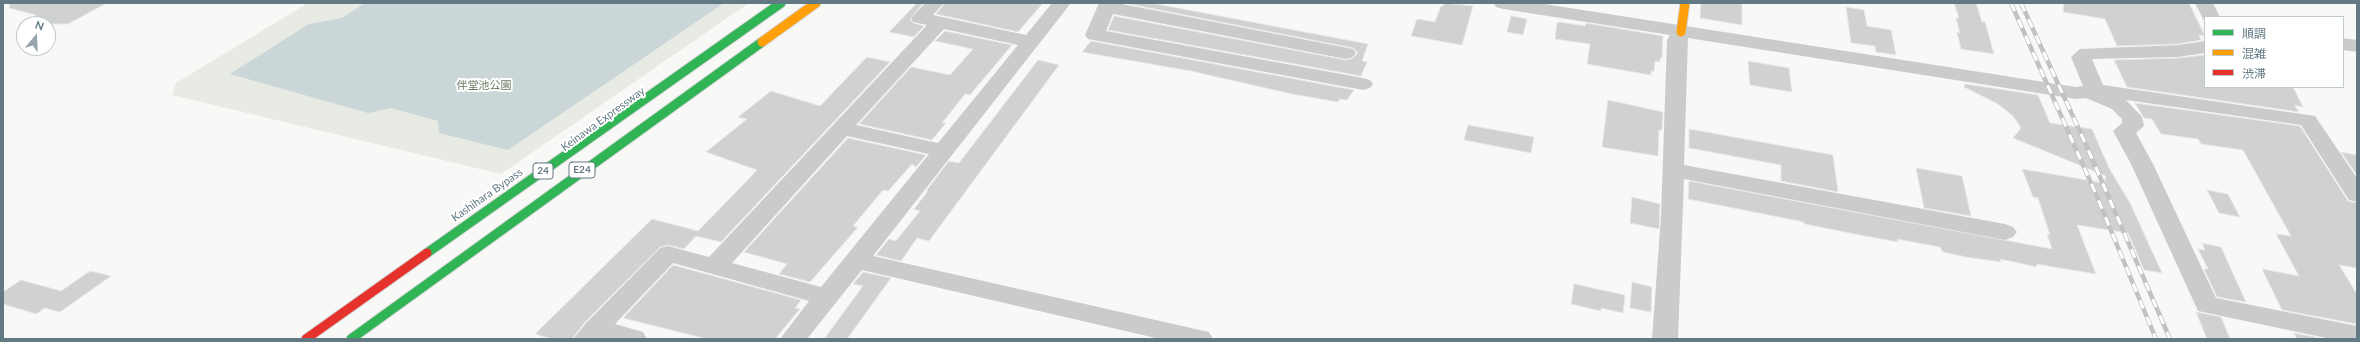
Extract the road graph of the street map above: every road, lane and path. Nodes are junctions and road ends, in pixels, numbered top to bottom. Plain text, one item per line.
1 (781, 3) edge
2 (787, 3) edge
3 (816, 3) edge
4 (822, 3) edge
5 (1062, 3) edge
6 (1504, 3) edge
7 (1685, 3) edge
8 (2204, 3) edge
9 (1108, 5) edge
10 (937, 13) edge
11 (2210, 16) edge
12 (1681, 32) junction
13 (1030, 42) junction
14 (2344, 44) edge
15 (2357, 46) edge
16 (2204, 47) edge
17 (1346, 53) dead end
18 (1363, 84) dead end
19 (2092, 91) junction
20 (844, 129) junction
21 (943, 151) junction
22 (1674, 170) junction
23 (2357, 195) edge
24 (2005, 232) dead end
25 (856, 260) junction
26 (715, 266) junction
27 (826, 297) junction
28 (591, 334) edge
29 (2357, 335) edge
30 (306, 339) edge
31 (316, 339) edge
32 (351, 339) edge
33 (359, 339) edge
34 (634, 339) edge
35 (793, 339) edge
36 (1200, 339) edge
37 (1665, 339) edge

1 - 30 main road, Kashihara Bypass / 24
2 - 31 main road, Keinawa Expressway / E24
3 - 32 main road, E24
4 - 33 main road, 24
5 - 13 street
6 - 12 street
7 - 12 main road
8 - 11 street
9 - 17 street
9 - 18 street
10 - 13 street
10 - 20 street
12 - 19 street
12 - 22 street
13 - 21 street
14 - 15 street
16 - 19 street
19 - 23 street
19 - 29 street
20 - 21 street
20 - 26 street
21 - 25 street
22 - 24 street
22 - 37 street
25 - 27 street
25 - 36 street
26 - 27 street
26 - 28 street
27 - 35 street
28 - 34 street

